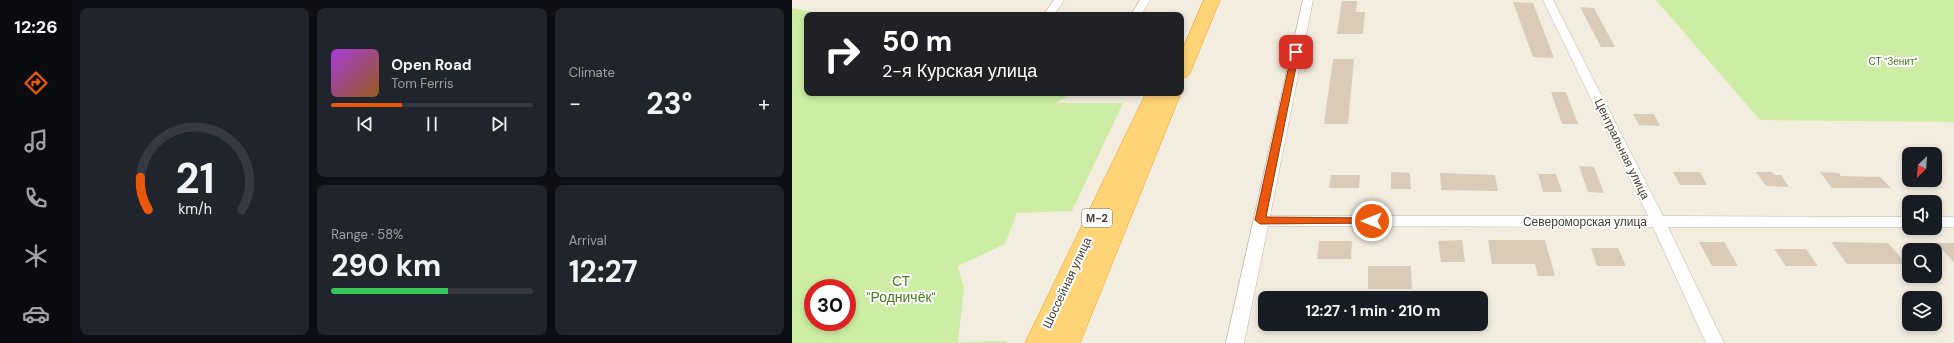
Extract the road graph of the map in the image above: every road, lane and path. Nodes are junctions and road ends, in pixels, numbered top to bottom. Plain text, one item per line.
1 (1059, 0) edge
2 (1145, 0) edge
3 (1198, 0) edge
4 (1212, 0) edge
5 (1308, 0) edge
6 (1548, 0) edge
7 (1051, 12) edge
8 (1138, 12) edge
9 (1184, 30) edge
10 (1184, 66) edge
11 (1154, 96) edge
12 (1171, 96) edge
13 (1260, 220) junction
14 (1658, 222) junction
15 (1902, 222) edge
16 (1942, 222) edge
17 (1954, 222) edge
18 (1039, 343) edge
19 (1066, 343) edge
20 (1235, 343) edge
21 (1715, 343) edge

1 - 7 street
2 - 8 street
3 - 9 highway
4 - 10 highway
5 - 13 street
6 - 14 street, Центральная улица
11 - 18 highway, Шоссейная улица / М-2
12 - 19 highway, Шоссейная улица / М-2
13 - 14 street, Североморская улица
13 - 20 street
14 - 15 street, Североморская улица
14 - 21 street, Центральная улица
16 - 17 street

